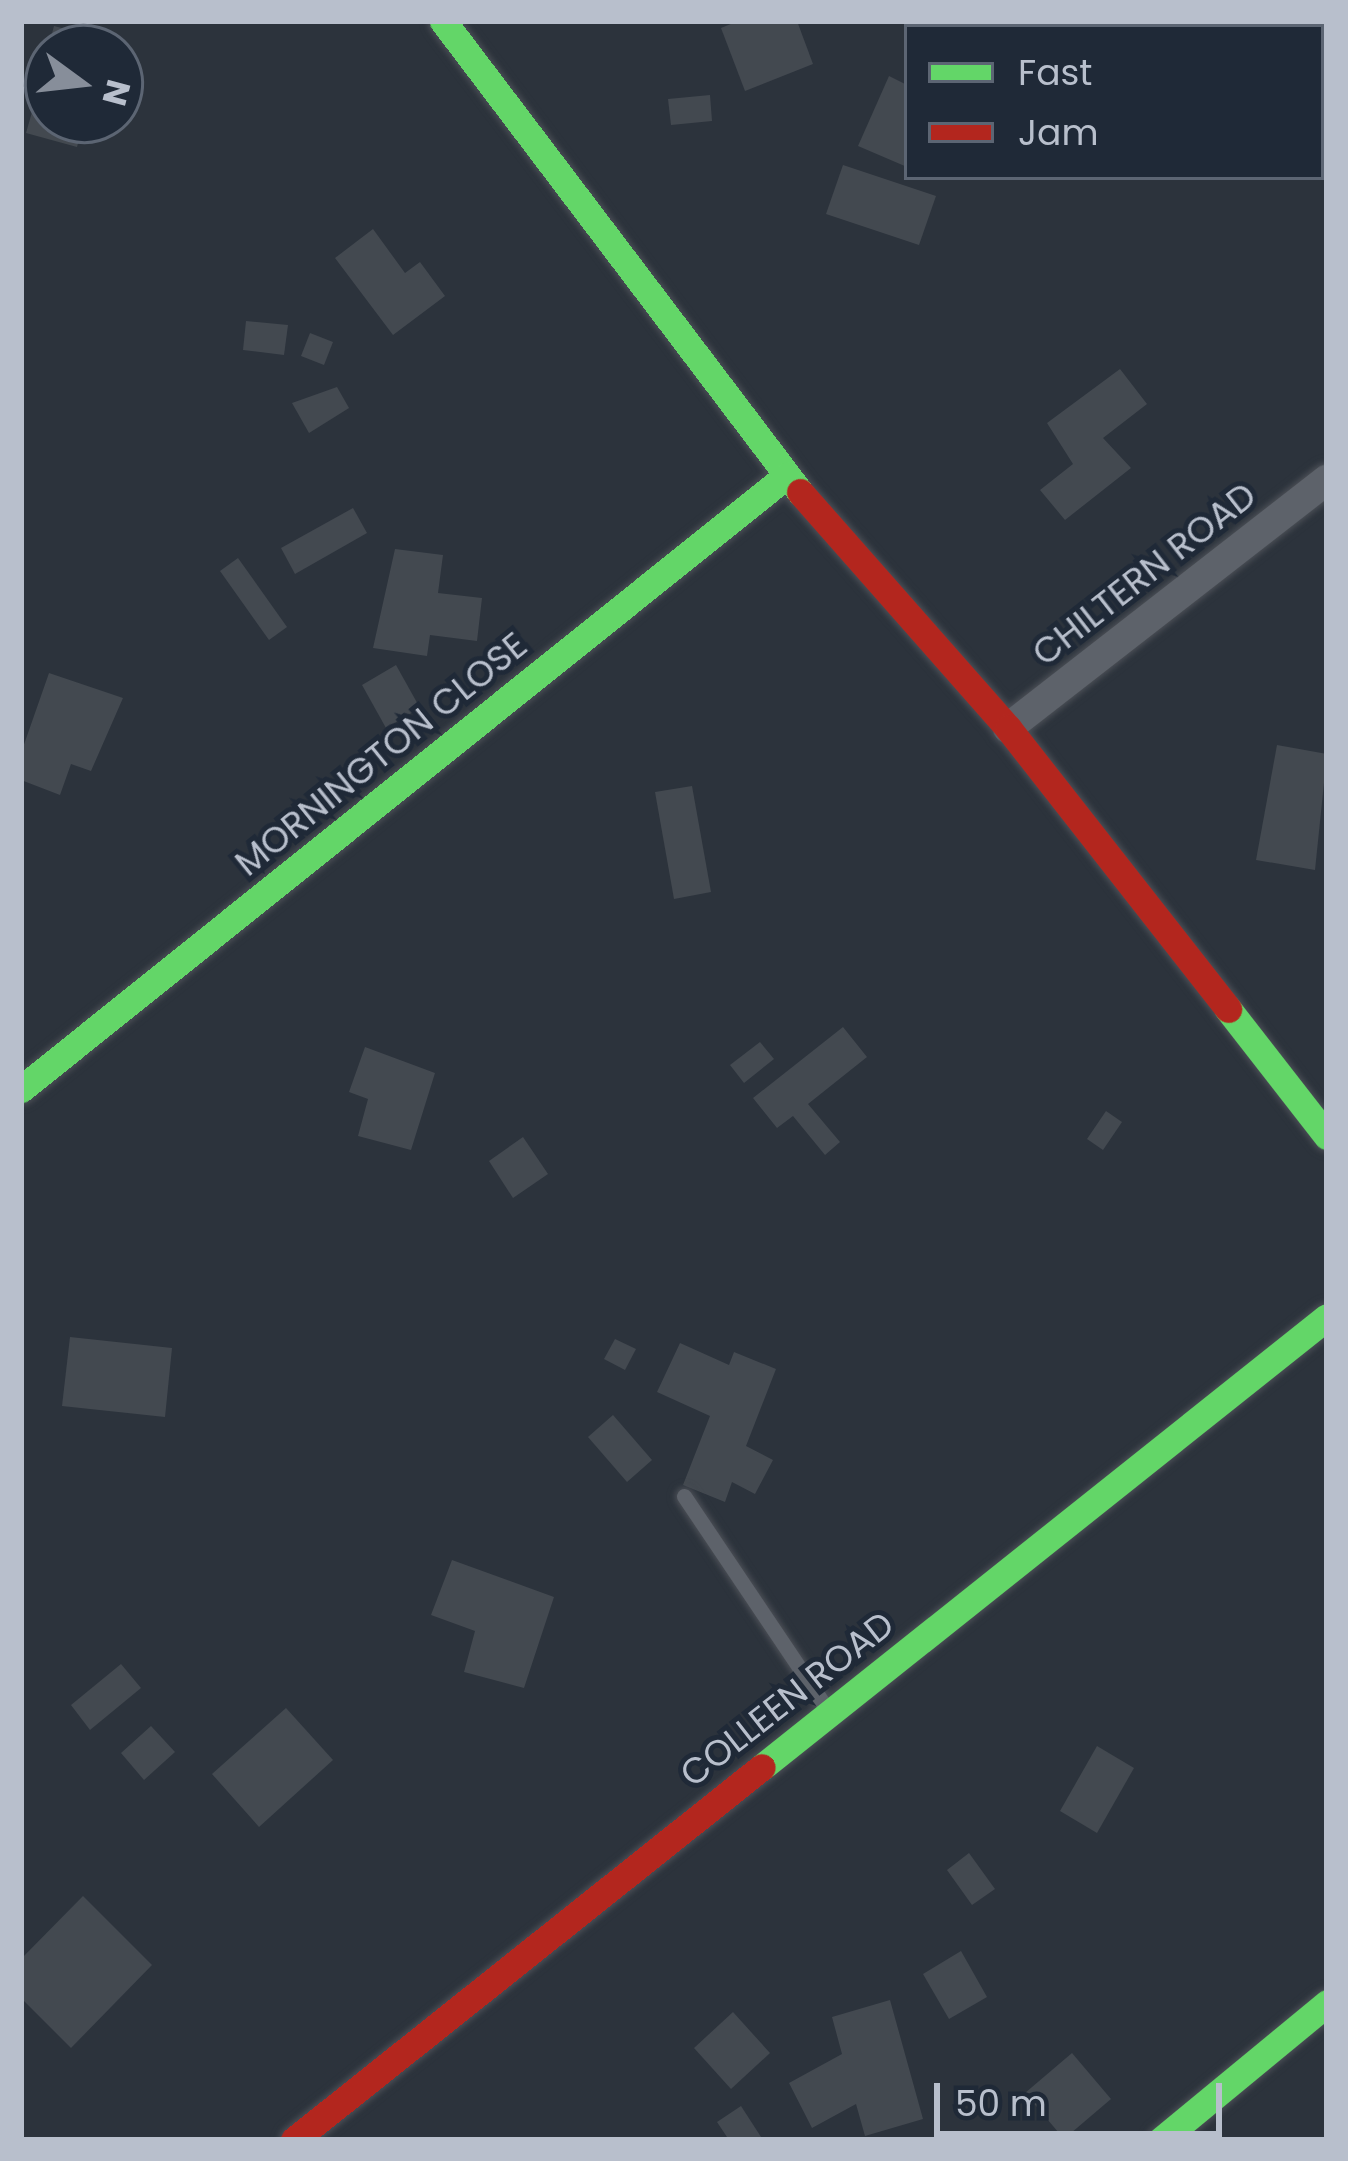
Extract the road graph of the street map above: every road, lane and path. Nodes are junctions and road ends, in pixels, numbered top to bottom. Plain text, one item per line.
1 (443, 21) edge
2 (786, 476) junction
3 (1327, 480) edge
4 (1007, 728) junction
5 (21, 1089) edge
6 (1327, 1136) edge
7 (1327, 1317) edge
8 (684, 1496) dead end
9 (829, 1713) junction
10 (1327, 2003) edge
11 (294, 2140) edge
12 (1162, 2140) edge

1 - 2 street
2 - 4 street
2 - 5 street, MORNINGTON CLOSE
3 - 4 street, CHILTERN ROAD
4 - 6 street
7 - 9 street, COLLEEN ROAD
8 - 9 lane
9 - 11 street, COLLEEN ROAD
10 - 12 street

